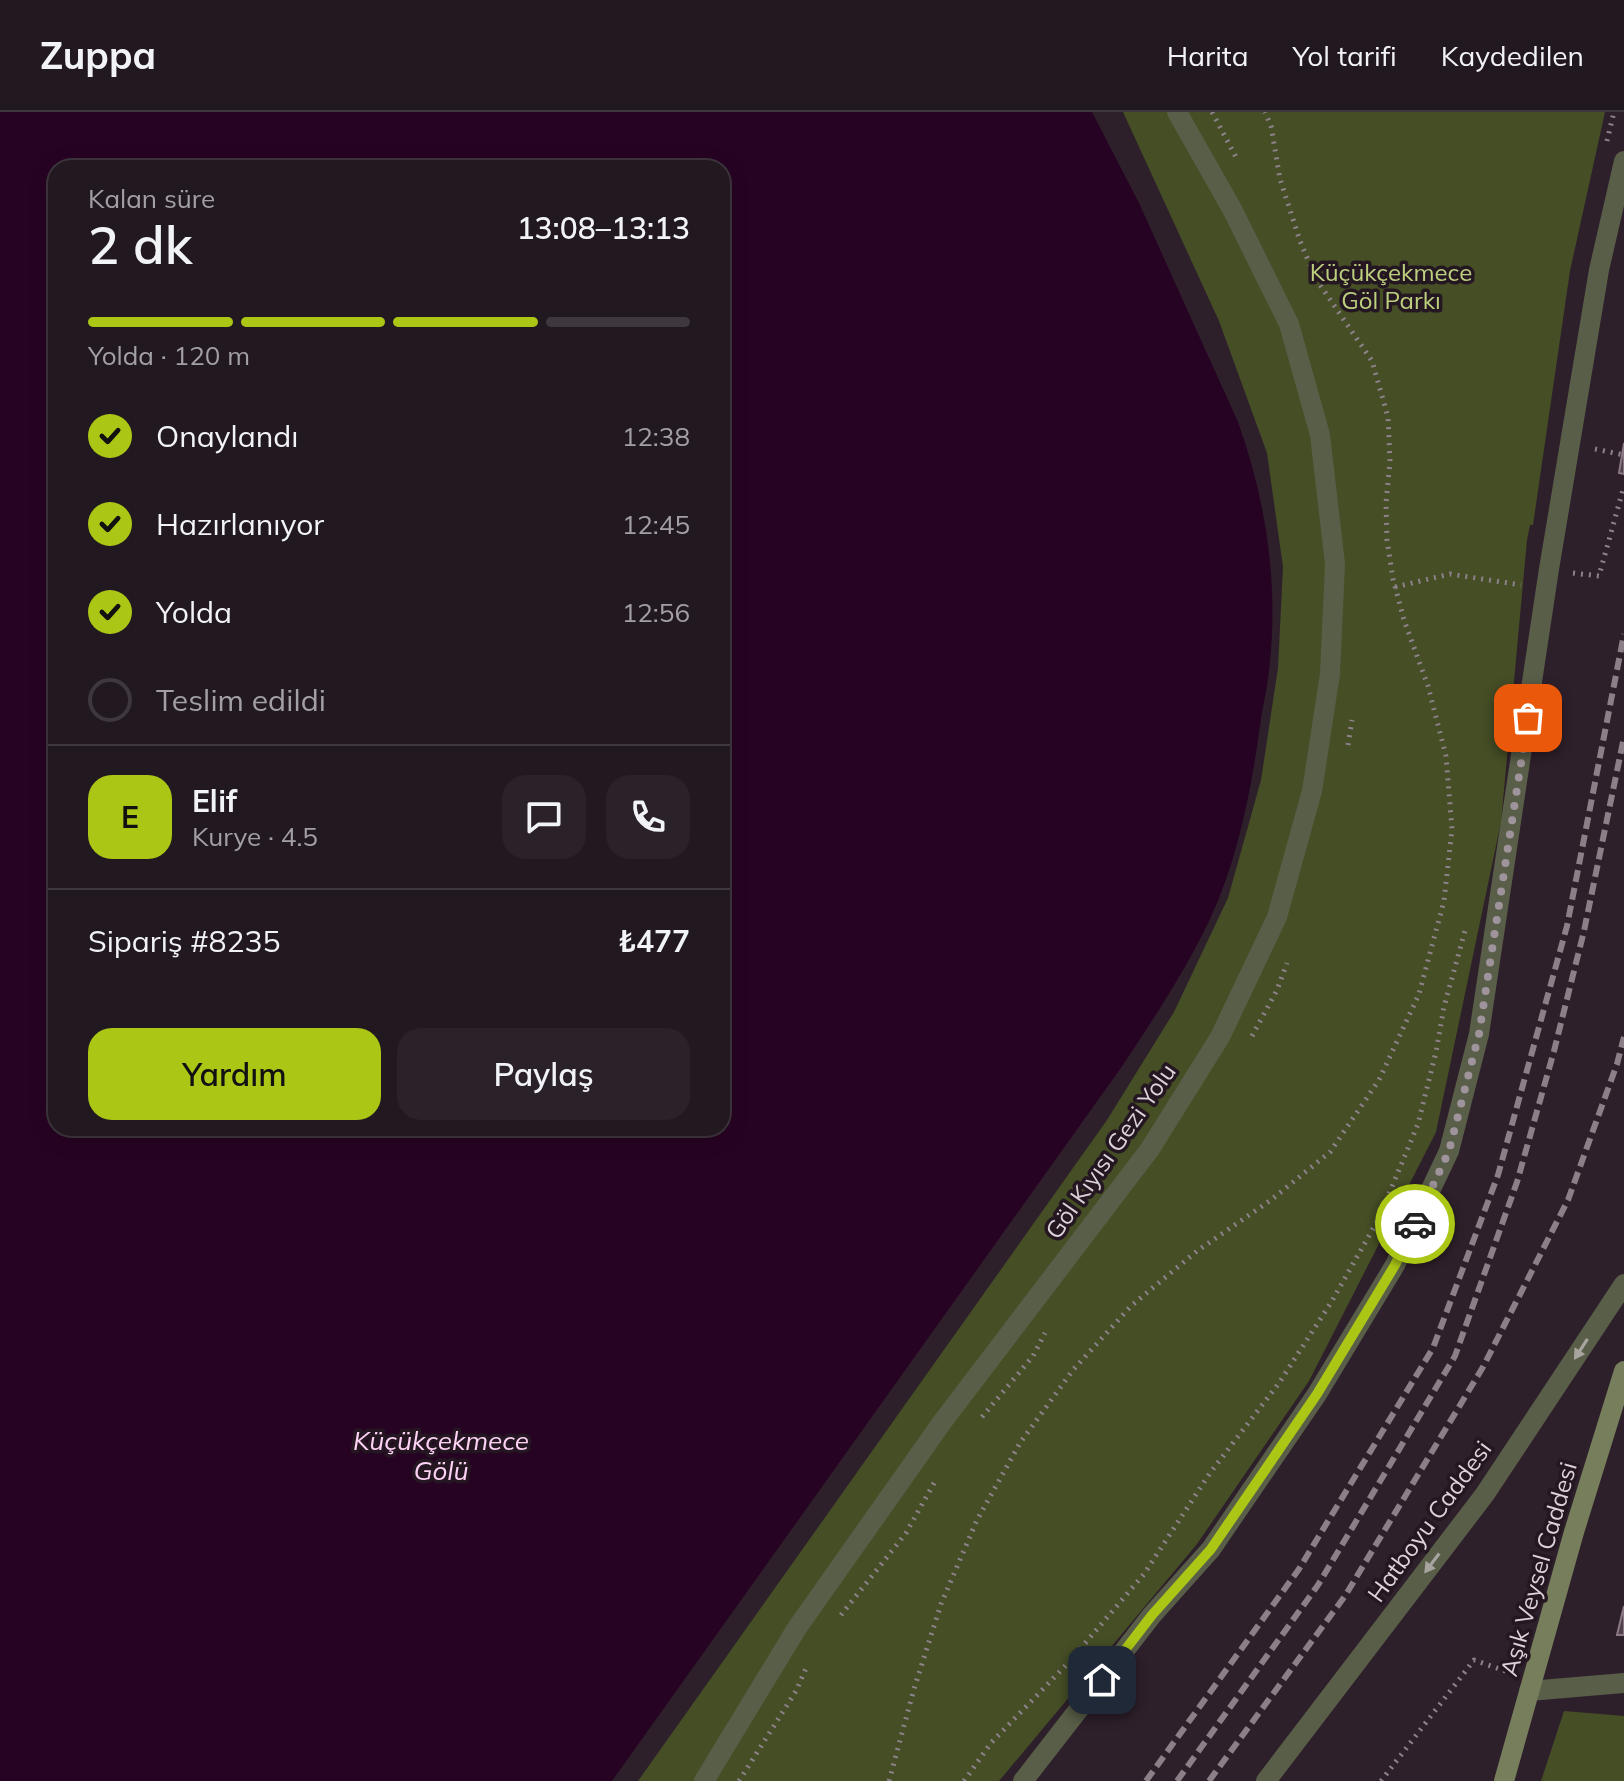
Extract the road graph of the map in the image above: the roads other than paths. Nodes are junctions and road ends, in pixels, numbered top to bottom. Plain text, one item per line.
1 (1177, 112) edge
2 (1624, 161) edge
3 (1624, 1284) edge
4 (1624, 1371) edge
5 (1624, 1683) edge
6 (1529, 1691) junction
7 (704, 1781) edge
8 (1023, 1781) edge
9 (1266, 1781) edge
10 (1504, 1781) edge

1 - 7 street, Göl Kıyısı Gezi Yolu
2 - 8 street
3 -> 9 street, Hatboyu Caddesi
4 - 6 main road, Aşık Veysel Caddesi
5 - 6 street
6 - 10 main road, Aşık Veysel Caddesi

